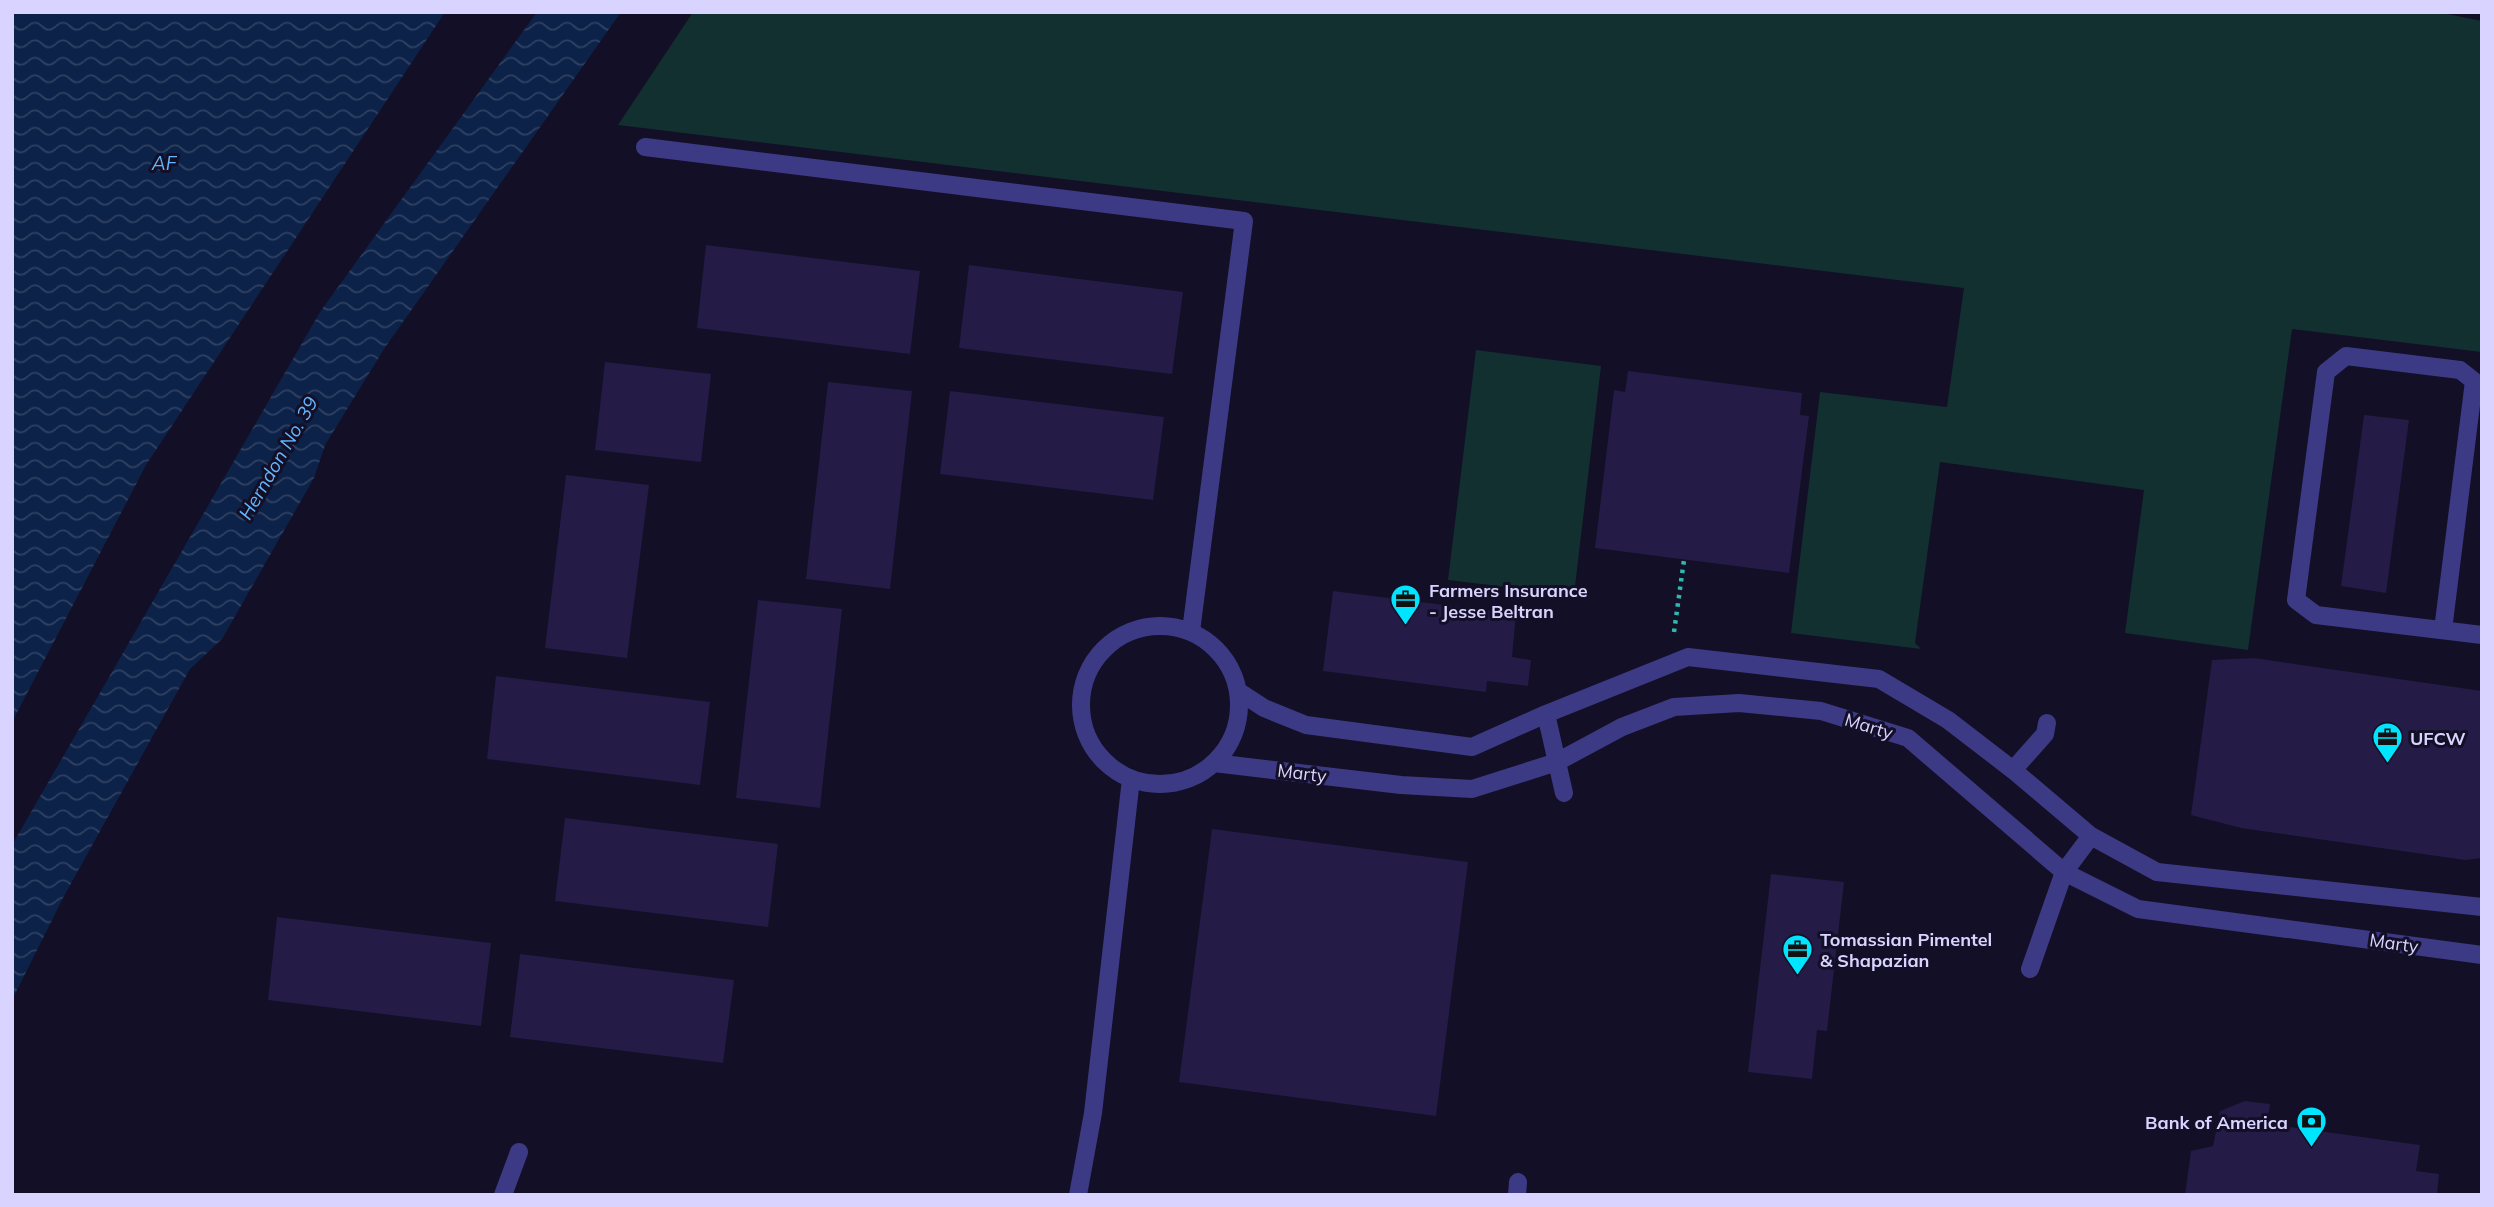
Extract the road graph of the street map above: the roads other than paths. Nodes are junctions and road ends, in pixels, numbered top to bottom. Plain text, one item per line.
1 (645, 147) dead end
2 (2443, 630) junction
3 (1191, 631) junction
4 (2482, 635) edge
5 (1238, 691) junction
6 (1546, 713) junction
7 (2047, 723) dead end
8 (1557, 762) junction
9 (1214, 763) junction
10 (2013, 770) junction
11 (1131, 779) junction
12 (1564, 793) dead end
13 (2091, 836) junction
14 (2064, 872) junction
15 (2482, 907) edge
16 (2482, 955) edge
17 (2030, 969) dead end
18 (519, 1152) dead end
19 (503, 1195) edge
20 (1078, 1195) edge

1 - 3 lane
2 - 2 lane
2 - 4 lane
3 - 5 lane
3 - 11 lane
5 - 6 lane
5 - 9 lane
6 - 8 lane
6 - 10 lane
7 - 10 lane
8 - 9 lane, Marty
8 - 12 lane
8 - 14 lane, Marty
9 - 11 lane
10 - 13 lane
11 - 20 lane
13 - 14 lane
13 - 15 lane
14 - 16 lane, Marty
14 - 17 lane
18 - 19 lane

